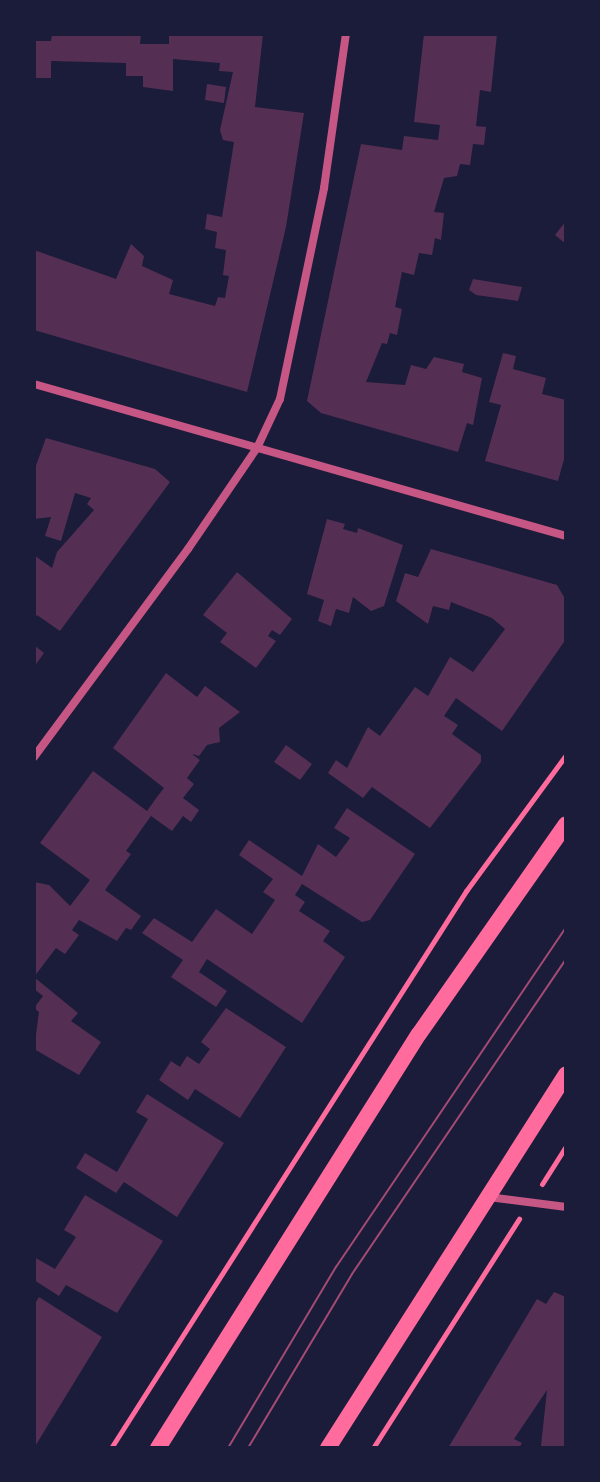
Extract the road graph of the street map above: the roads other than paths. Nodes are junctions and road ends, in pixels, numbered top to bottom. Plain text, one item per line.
1 (346, 34) edge
2 (34, 384) edge
3 (257, 448) junction
4 (566, 536) edge
5 (34, 757) edge
6 (566, 824) edge
7 (566, 1074) edge
8 (486, 1197) junction
9 (566, 1207) edge
10 (158, 1448) edge
11 (328, 1448) edge

1 - 3 street
2 - 3 street
3 - 4 street
3 - 5 street
6 - 10 main road
7 - 8 main road
8 - 9 street
8 - 11 main road

